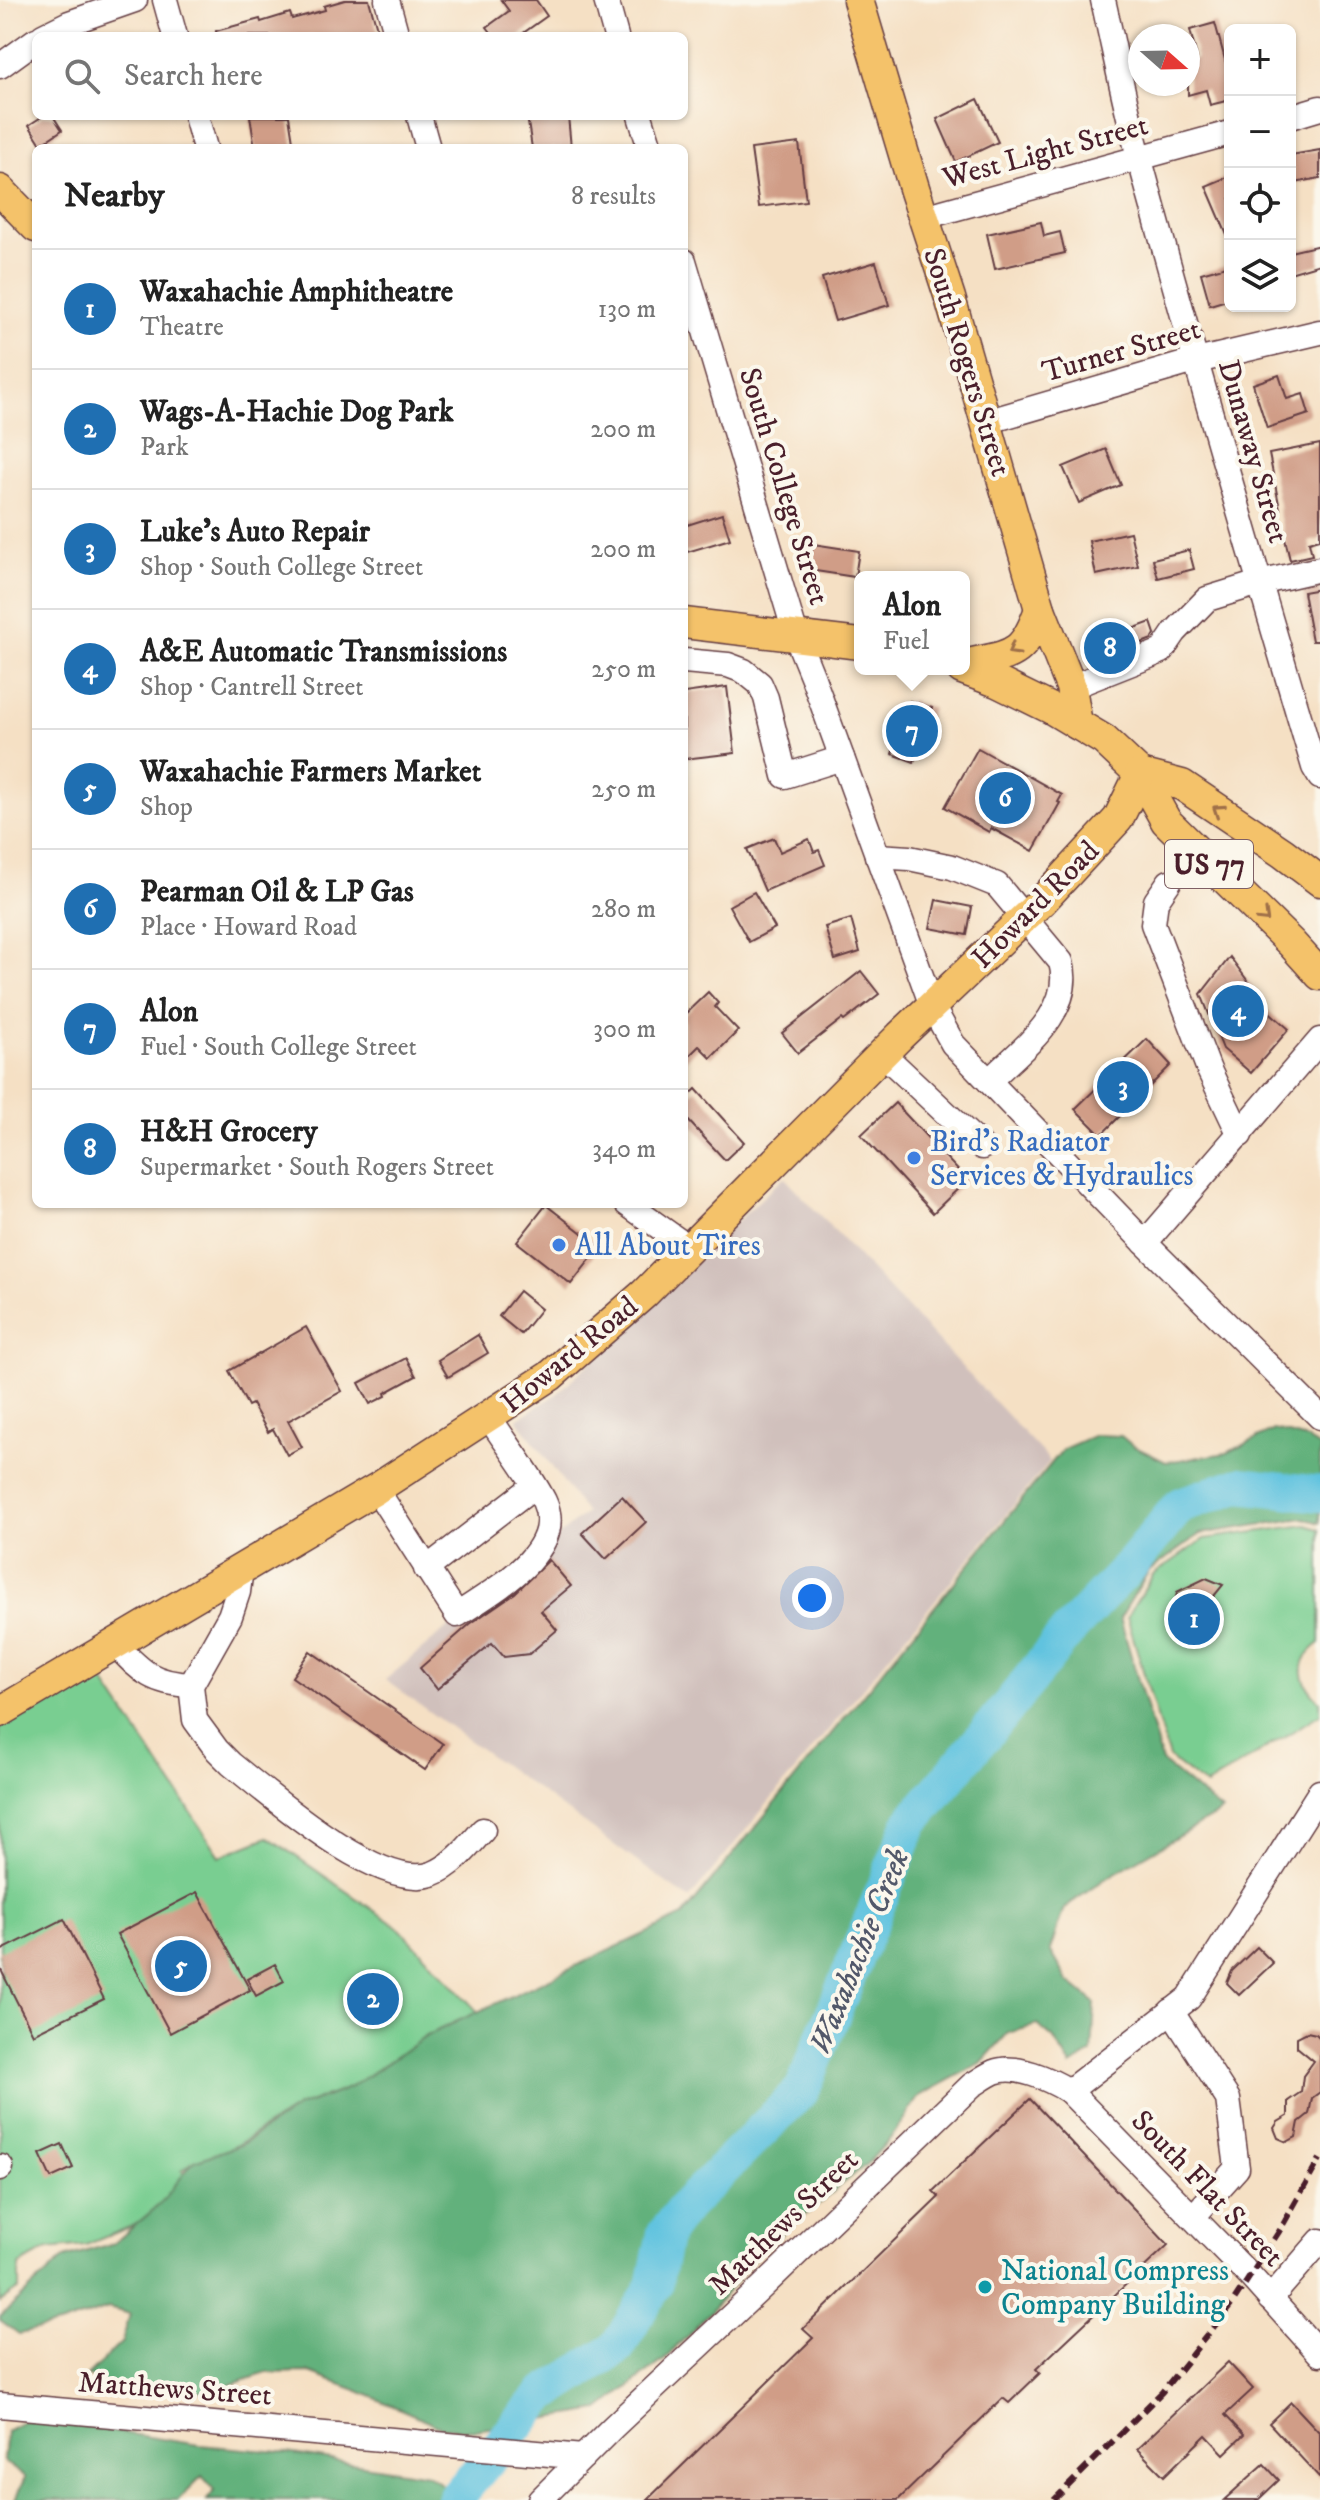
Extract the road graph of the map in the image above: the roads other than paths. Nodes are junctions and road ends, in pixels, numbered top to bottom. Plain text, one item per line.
1 (135, 0) edge
2 (165, 0) edge
3 (387, 0) edge
4 (606, 0) edge
5 (858, 0) edge
6 (1103, 0) edge
7 (51, 32) edge
8 (174, 32) edge
9 (396, 32) edge
10 (615, 32) edge
11 (32, 43) edge
12 (0, 66) edge
13 (1320, 108) edge
14 (1296, 115) edge
15 (197, 120) edge
16 (420, 120) edge
17 (641, 120) edge
18 (1224, 135) edge
19 (204, 144) edge
20 (427, 144) edge
21 (649, 144) edge
22 (1139, 158) junction
23 (0, 190) edge
24 (924, 217) junction
25 (32, 223) edge
26 (688, 275) edge
27 (1320, 332) edge
28 (1195, 362) junction
29 (986, 422) junction
30 (1320, 569) edge
31 (1259, 583) junction
32 (1040, 609) junction
33 (688, 623) edge
34 (796, 636) junction
35 (854, 643) edge
36 (688, 661) edge
37 (970, 665) edge
38 (970, 670) edge
39 (1071, 687) junction
40 (1077, 724) junction
41 (842, 758) junction
42 (1140, 774) junction
43 (1320, 777) edge
44 (877, 856) junction
45 (1320, 881) edge
46 (1169, 882) dead end
47 (1026, 917) junction
48 (1320, 975) edge
49 (932, 1006) junction
50 (1320, 1040) edge
51 (882, 1053) junction
52 (989, 1081) junction
53 (1240, 1135) junction
54 (982, 1147) dead end
55 (633, 1208) edge
56 (1145, 1243) junction
57 (689, 1248) junction
58 (489, 1417) junction
59 (1320, 1417) edge
60 (534, 1486) junction
61 (376, 1489) junction
62 (241, 1568) junction
63 (426, 1569) junction
64 (115, 1644) junction
65 (191, 1685) junction
66 (0, 1712) edge
67 (1320, 1792) edge
68 (483, 1830) dead end
69 (1171, 2011) junction
70 (1042, 2077) joint
71 (1069, 2091) junction
72 (1193, 2217) junction
73 (1320, 2241) edge
74 (1270, 2299) junction
75 (1320, 2354) edge
76 (0, 2405) edge
77 (583, 2457) junction
78 (540, 2500) edge

1 - 7 street
2 - 8 street
3 - 9 street
4 - 10 street
5 - 24 main road, South Rogers Street
6 - 22 street, Dunaway Street
11 - 12 street
13 - 14 street
15 - 19 street
16 - 20 street
17 - 21 street
18 - 22 street, West Light Street
22 - 24 street, West Light Street
22 - 28 street, Dunaway Street
23 - 25 main road
24 - 29 main road, South Rogers Street
26 - 34 street, South College Street
27 - 28 street, Turner Street
28 - 29 street, Turner Street
28 - 31 street, Dunaway Street
29 - 32 main road, South Rogers Street
30 - 31 street
31 - 39 street
31 - 43 street, Dunaway Street
32 -> 37 main road
32 - 39 main road, South Rogers Street
33 - 34 main road
34 - 35 main road
34 - 41 street, South College Street
36 - 41 street
38 - 40 main road, US 77
39 - 40 main road, South Rogers Street
40 - 42 main road, US 77
41 - 44 street, South College Street
45 -> 42 main road, US 77
42 - 47 main road, Howard Road
42 -> 48 main road, US 77
44 - 47 street
44 - 49 street, South College Street
46 - 53 street
47 - 49 main road, Howard Road
47 - 52 street
49 - 51 main road, Howard Road
49 - 52 street, South College Street
50 - 53 street
51 - 54 street
51 - 57 main road, Howard Road
52 - 56 street, South College Street
53 - 56 street
55 - 57 street
56 - 59 street, South College Street
57 - 58 main road, Howard Road
58 - 60 street
58 - 61 main road, Howard Road
60 - 63 street
60 - 63 street
61 - 62 main road, Howard Road
61 - 63 street
62 - 64 main road, Howard Road
62 - 65 street
64 - 65 street
64 - 66 main road, Howard Road
65 - 68 street
67 - 69 street
69 - 71 street
69 - 72 street
70 - 71 street, South Flat Street
70 - 77 street, Matthews Street
71 - 72 street, South Flat Street
72 - 74 street, South Flat Street
73 - 74 street
74 - 75 street, South Flat Street
76 - 77 street, Matthews Street
77 - 78 street, Matthews Street

